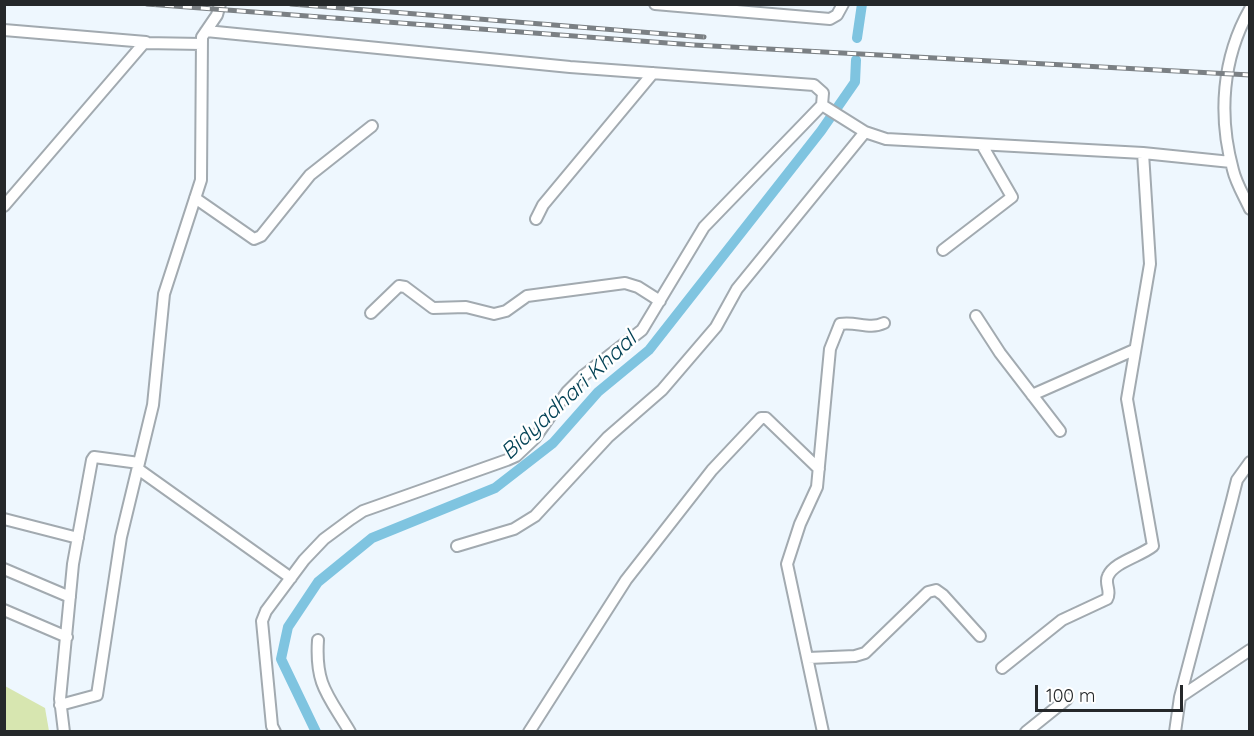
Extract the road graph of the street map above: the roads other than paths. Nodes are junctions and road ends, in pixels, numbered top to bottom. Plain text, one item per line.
1 (220, 4) edge
2 (655, 4) edge
3 (843, 4) edge
4 (1250, 9) edge
5 (4, 30) edge
6 (206, 31) junction
7 (146, 42) junction
8 (202, 44) junction
9 (653, 74) junction
10 (822, 105) junction
11 (372, 126) dead end
12 (865, 132) junction
13 (982, 145) junction
14 (1143, 153) junction
15 (1231, 162) junction
16 (195, 198) junction
17 (4, 206) edge
18 (1250, 208) edge
19 (536, 219) dead end
20 (943, 250) dead end
21 (660, 301) junction
22 (371, 313) dead end
23 (976, 316) dead end
24 (884, 323) dead end
25 (1134, 350) junction
26 (1032, 395) junction
27 (1060, 431) dead end
28 (1250, 462) edge
29 (139, 466) junction
30 (819, 469) junction
31 (4, 519) edge
32 (78, 538) junction
33 (457, 546) dead end
34 (4, 569) edge
35 (291, 578) junction
36 (70, 597) junction
37 (4, 610) edge
38 (981, 636) dead end
39 (67, 637) junction
40 (318, 640) dead end
41 (1250, 650) edge
42 (808, 658) junction
43 (1002, 668) dead end
44 (1180, 698) junction
45 (1067, 699) dead end
46 (60, 705) junction
47 (64, 732) edge
48 (275, 732) edge
49 (350, 732) edge
50 (529, 732) edge
51 (823, 732) edge
52 (1026, 732) edge
53 (1175, 732) edge

1 - 6 street
2 - 3 street
4 - 15 street
5 - 7 street
6 - 8 street
6 - 9 street
7 - 8 street
7 - 17 street
8 - 16 street
9 - 10 street
9 - 19 street
10 - 12 street
10 - 21 street
11 - 16 street
12 - 13 street
12 - 33 street
13 - 14 street
13 - 20 street
14 - 15 street
14 - 25 street
15 - 18 street
16 - 29 street
21 - 22 street
21 - 35 street
23 - 26 street
24 - 30 street
25 - 26 street
25 - 43 street
26 - 27 street
28 - 44 street
29 - 32 street
29 - 35 street
29 - 46 street
30 - 42 street
30 - 50 street
31 - 32 street
32 - 36 street
34 - 36 street
35 - 48 street
36 - 39 street
37 - 39 street
38 - 42 street
39 - 46 street
40 - 49 street
41 - 44 street
42 - 51 street
44 - 53 street
45 - 52 street
46 - 47 street

